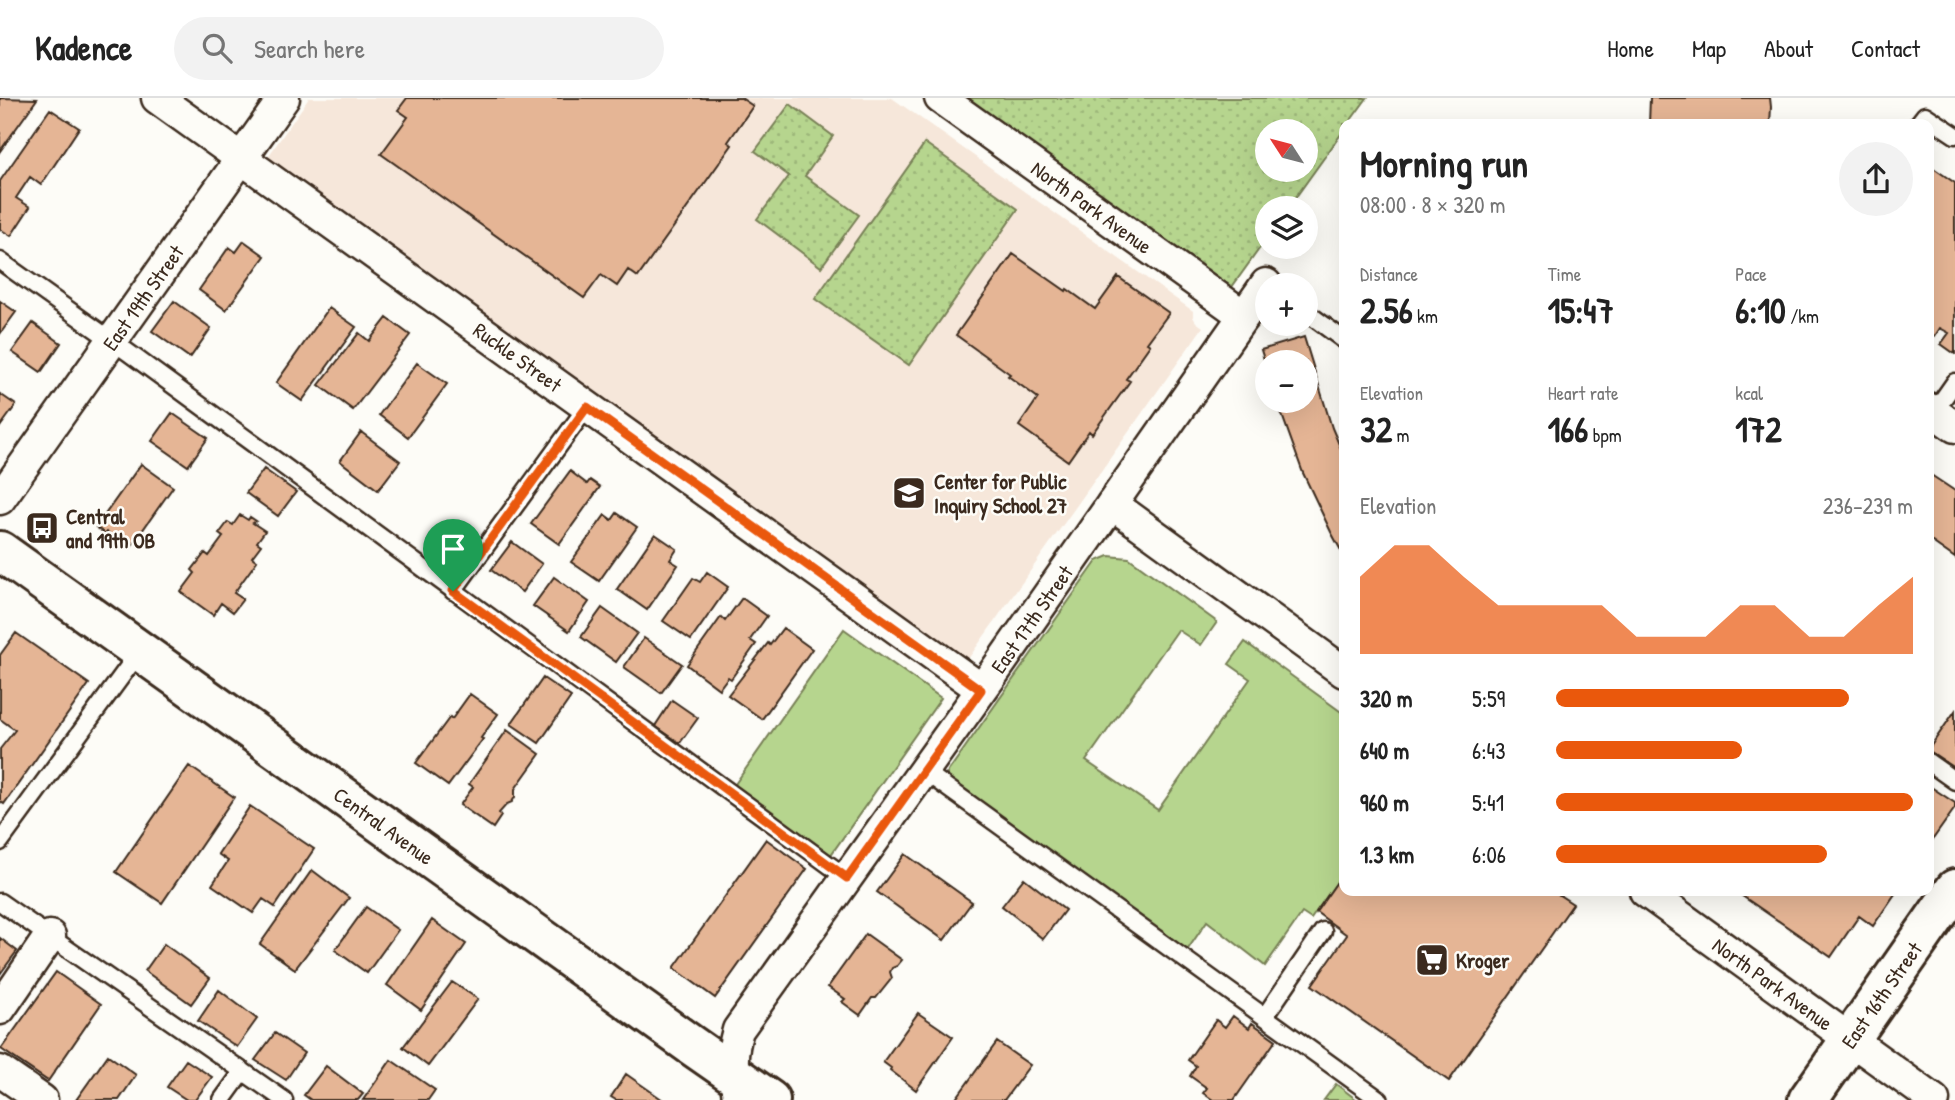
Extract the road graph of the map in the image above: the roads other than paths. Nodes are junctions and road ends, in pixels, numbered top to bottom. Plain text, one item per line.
1 (157, 98) edge
2 (284, 98) edge
3 (940, 98) edge
4 (1934, 121) edge
5 (1955, 135) edge
6 (242, 159) junction
7 (0, 261) edge
8 (1255, 301) edge
9 (1244, 316) junction
10 (1318, 321) edge
11 (1339, 336) edge
12 (112, 341) junction
13 (1955, 382) edge
14 (587, 407) junction
15 (1939, 415) edge
16 (0, 499) edge
17 (1112, 504) junction
18 (0, 551) edge
19 (453, 591) junction
20 (140, 650) junction
21 (1339, 668) edge
22 (981, 690) junction
23 (1934, 766) edge
24 (924, 771) junction
25 (1955, 781) edge
26 (0, 842) edge
27 (847, 878) junction
28 (1955, 889) edge
29 (1651, 896) edge
30 (0, 902) edge
31 (1323, 931) dead end
32 (50, 936) junction
33 (0, 1009) edge
34 (1265, 1016) junction
35 (1850, 1040) junction
36 (0, 1071) edge
37 (243, 1072) junction
38 (735, 1087) edge
39 (42, 1100) edge
40 (222, 1100) edge
41 (284, 1100) edge
42 (771, 1100) edge
43 (1380, 1100) edge
44 (1808, 1100) edge
45 (1934, 1100) edge

1 - 6 street, Ruckle Street
2 - 6 street, East 19th Street
3 - 9 street, North Park Avenue
4 - 5 lane
6 - 12 street, East 19th Street
6 - 14 street, Ruckle Street
7 - 12 lane
8 - 9 street, East 17th Street
9 - 17 street, East 17th Street
10 - 11 lane
12 - 16 street, East 19th Street
12 - 19 lane
13 - 15 lane
14 - 19 lane
14 - 22 street, Ruckle Street
17 - 21 street
17 - 22 street, East 17th Street
18 - 20 main road, Central Avenue
19 - 27 lane
20 - 26 lane
20 - 38 main road, Central Avenue
22 - 24 street, East 17th Street
23 - 25 lane
24 - 27 street, East 17th Street
24 - 34 lane
27 - 38 street, East 17th Street
28 - 35 main road, East 16th Street
29 - 35 street, North Park Avenue
30 - 32 lane
31 - 34 lane
32 - 33 street
32 - 37 lane
34 - 43 lane
35 - 44 main road, East 16th Street
35 - 45 street, North Park Avenue
36 - 39 street
37 - 40 lane
37 - 41 lane
38 - 42 main road, Central Avenue

